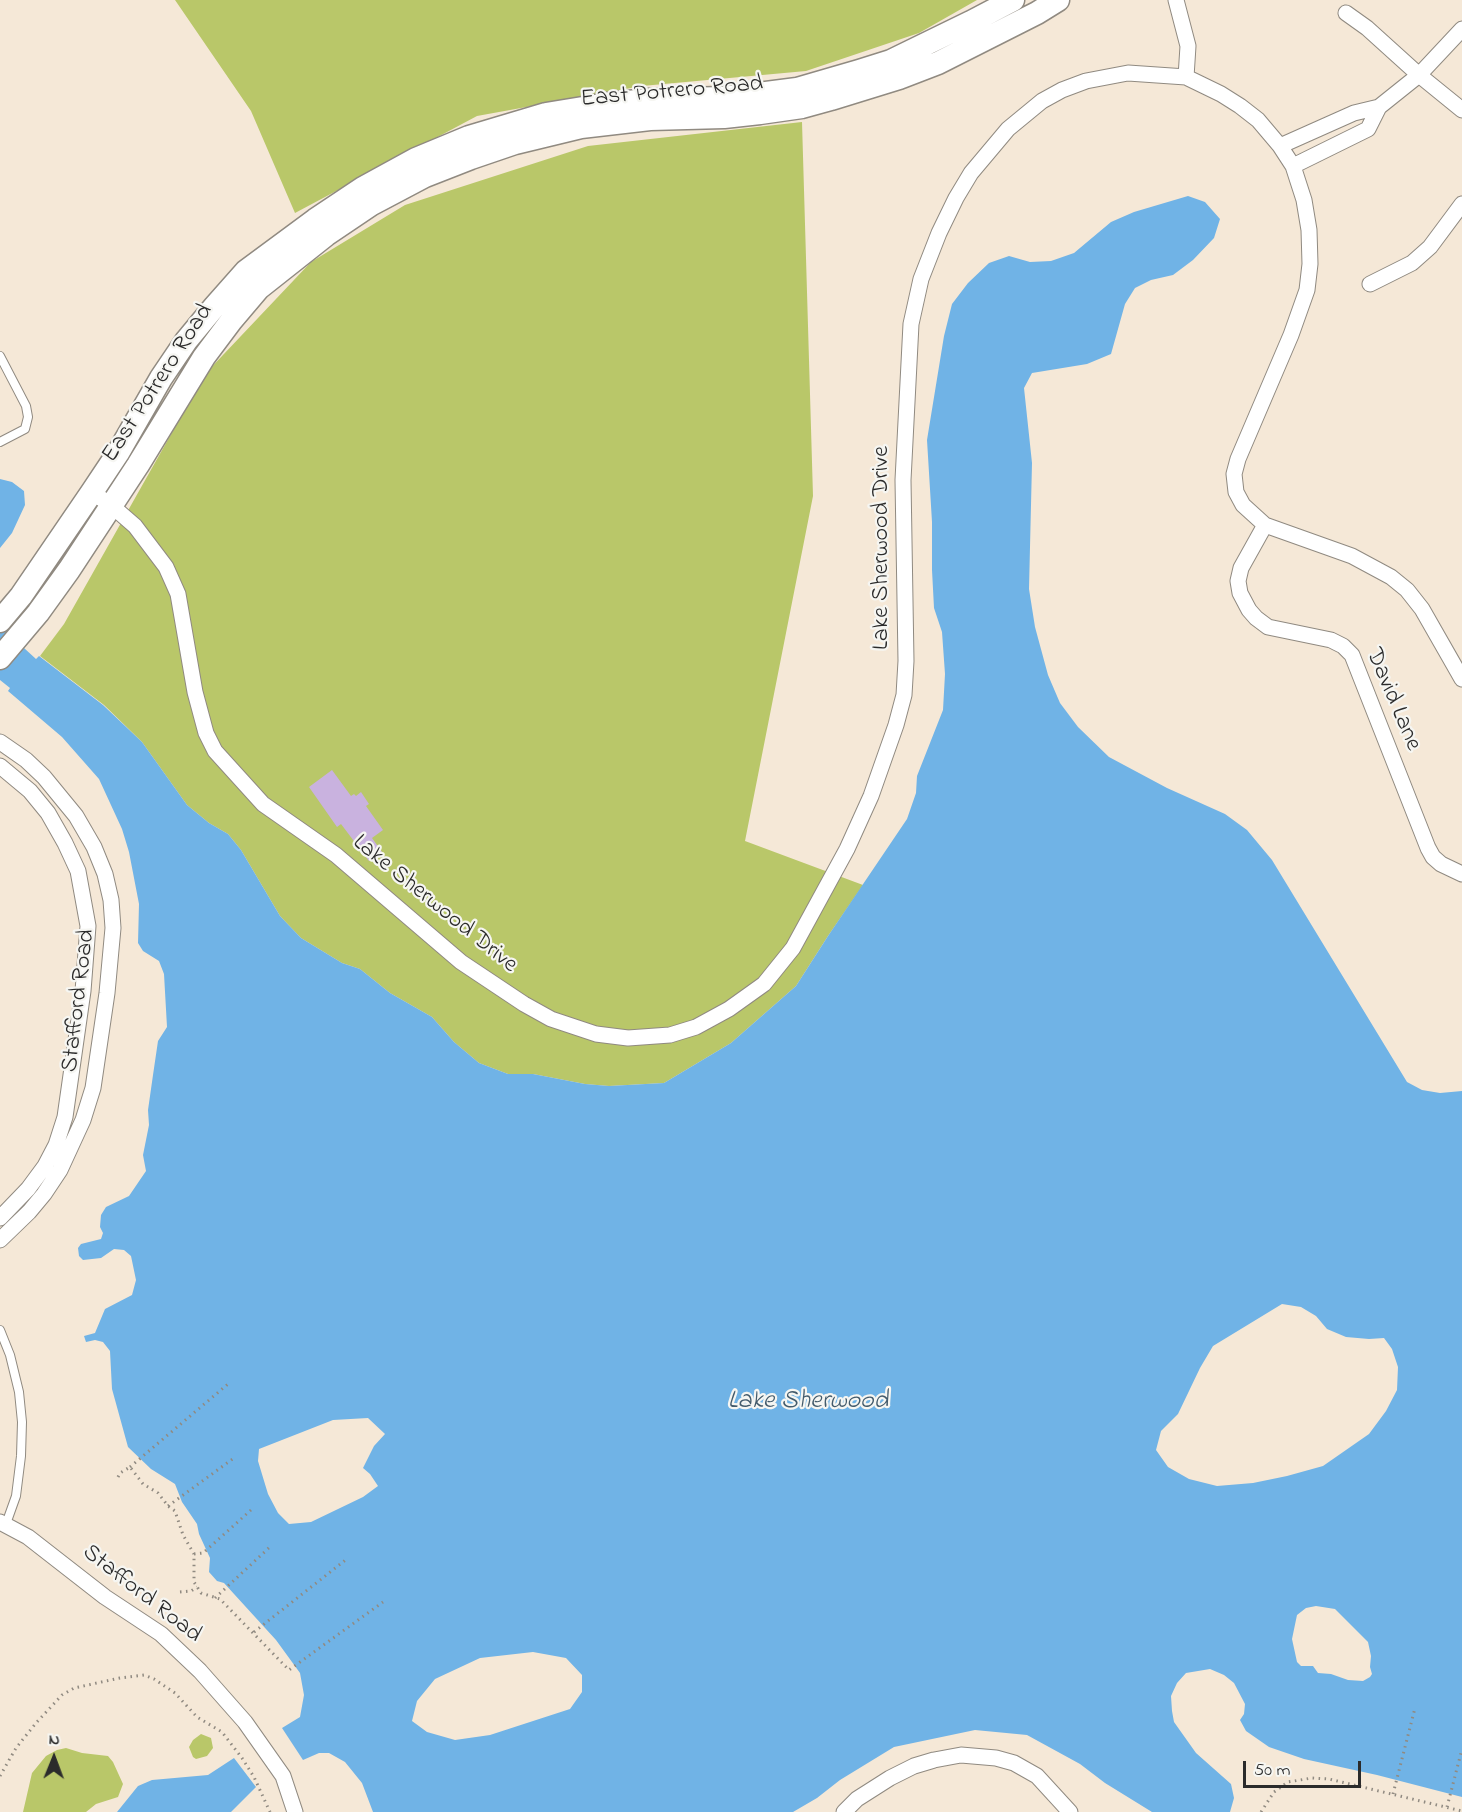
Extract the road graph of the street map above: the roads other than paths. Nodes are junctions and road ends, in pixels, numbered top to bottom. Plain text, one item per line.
1 (1012, 0) edge
2 (1058, 0) edge
3 (1176, 0) edge
4 (1346, 13) dead end
5 (1462, 29) edge
6 (1419, 75) junction
7 (1186, 77) junction
8 (1379, 107) junction
9 (1462, 110) edge
10 (1280, 146) junction
11 (1293, 166) junction
12 (1462, 204) edge
13 (1370, 284) dead end
14 (0, 356) edge
15 (0, 441) edge
16 (92, 492) junction
17 (112, 506) junction
18 (1265, 525) junction
19 (0, 621) edge
20 (0, 658) edge
21 (1462, 679) edge
22 (0, 742) edge
23 (0, 766) edge
24 (1462, 874) edge
25 (0, 1218) edge
26 (0, 1240) edge
27 (0, 1330) edge
28 (3, 1523) edge
29 (295, 1812) edge
30 (844, 1812) edge
31 (1070, 1812) edge

1 - 16 street, East Potrero Road
2 - 17 street, East Potrero Road
3 - 7 street
4 - 6 street
5 - 6 street
6 - 8 street
6 - 9 street
7 - 10 street, Lake Sherwood Drive
7 - 17 street, Lake Sherwood Drive
8 - 10 street
8 - 11 street
10 - 11 street, Lake Sherwood Drive
11 - 18 street, Lake Sherwood Drive
12 - 13 street
14 - 15 lane
16 - 17 street, Lake Sherwood Drive
16 - 19 street, East Potrero Road
17 - 20 street, East Potrero Road
18 - 21 street, Lake Sherwood Drive
18 - 24 street, David Lane
22 - 26 street, Stafford Road
23 - 25 street, Stafford Road
27 - 28 lane
28 - 29 street, Stafford Road
30 - 31 street

